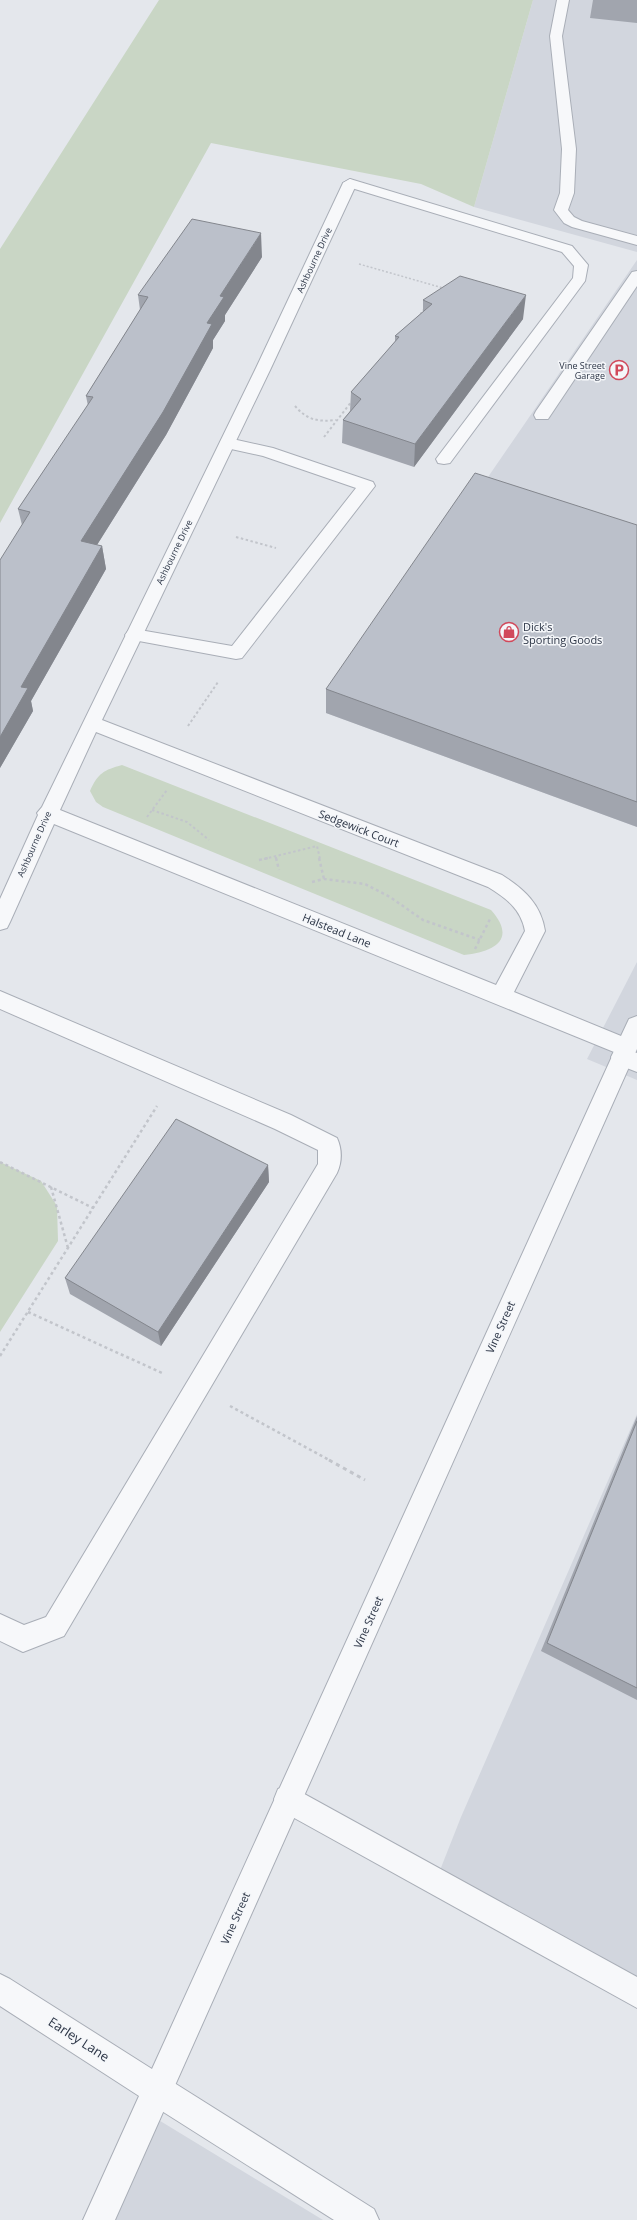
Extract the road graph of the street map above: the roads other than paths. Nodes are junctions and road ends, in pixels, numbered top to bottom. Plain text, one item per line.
1 (563, 0) edge
2 (637, 242) edge
3 (637, 275) edge
4 (542, 415) dead end
5 (228, 443) junction
6 (444, 459) dead end
7 (134, 635) junction
8 (91, 723) junction
9 (48, 813) junction
10 (0, 922) edge
11 (501, 996) junction
12 (0, 1000) edge
13 (637, 1025) edge
14 (628, 1055) edge
15 (0, 1627) edge
16 (288, 1800) junction
17 (0, 1989) edge
18 (637, 1993) edge
19 (157, 2090) junction
20 (99, 2220) edge
21 (363, 2220) edge

1 - 2 street
3 - 4 street
5 - 6 street, Ashbourne Drive
5 - 7 street, Ashbourne Drive
5 - 7 street
7 - 8 street, Ashbourne Drive
8 - 9 street, Ashbourne Drive
8 - 11 street, Sedgewick Court
9 - 10 street, Ashbourne Drive
9 - 11 street, Halstead Lane
11 - 14 street, Halstead Lane
12 - 15 street
13 - 14 street, Vine Street
14 - 16 street, Vine Street
16 - 18 street
16 - 19 street, Vine Street
17 - 19 street, Earley Lane
19 - 20 street, Vine Street
19 - 21 street, Earley Lane

